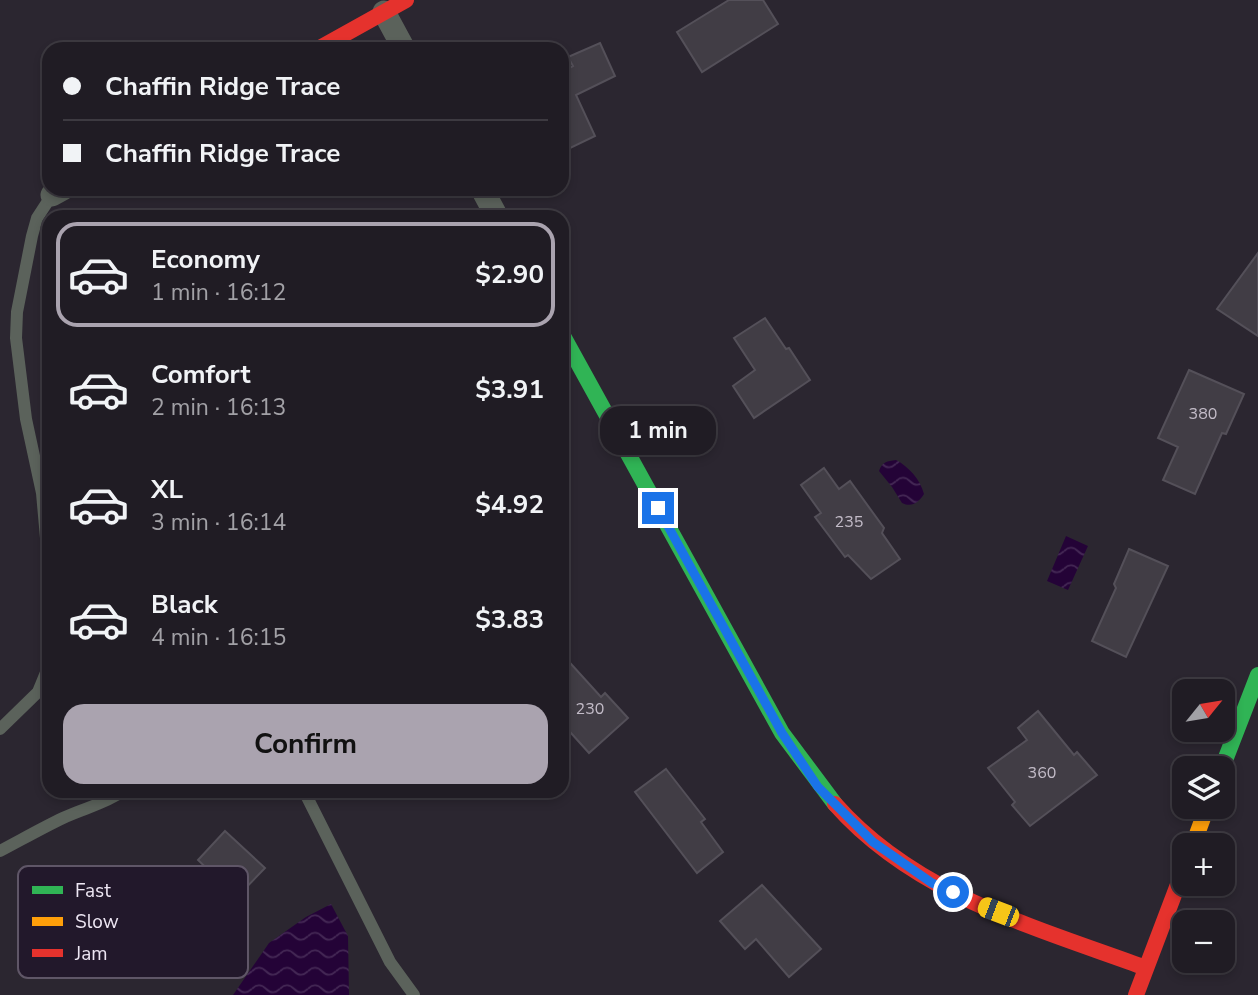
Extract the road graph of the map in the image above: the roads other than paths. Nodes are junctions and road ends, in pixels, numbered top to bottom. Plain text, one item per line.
1 (407, 0) edge
2 (384, 12) junction
3 (330, 42) edge
4 (400, 42) edge
5 (55, 196) edge
6 (43, 210) edge
7 (42, 212) edge
8 (569, 347) edge
9 (42, 500) edge
10 (1258, 675) edge
11 (42, 682) edge
12 (0, 729) edge
13 (1227, 756) edge
14 (114, 798) edge
15 (308, 798) edge
16 (0, 851) edge
17 (1174, 896) edge
18 (1146, 968) junction
19 (414, 995) edge
20 (1136, 995) edge

1 - 2 street
2 - 3 street
2 - 4 street
5 - 6 lane
7 - 9 lane
8 - 18 street
10 - 13 street
11 - 12 lane
14 - 16 lane
15 - 19 lane
17 - 18 street
18 - 20 street

